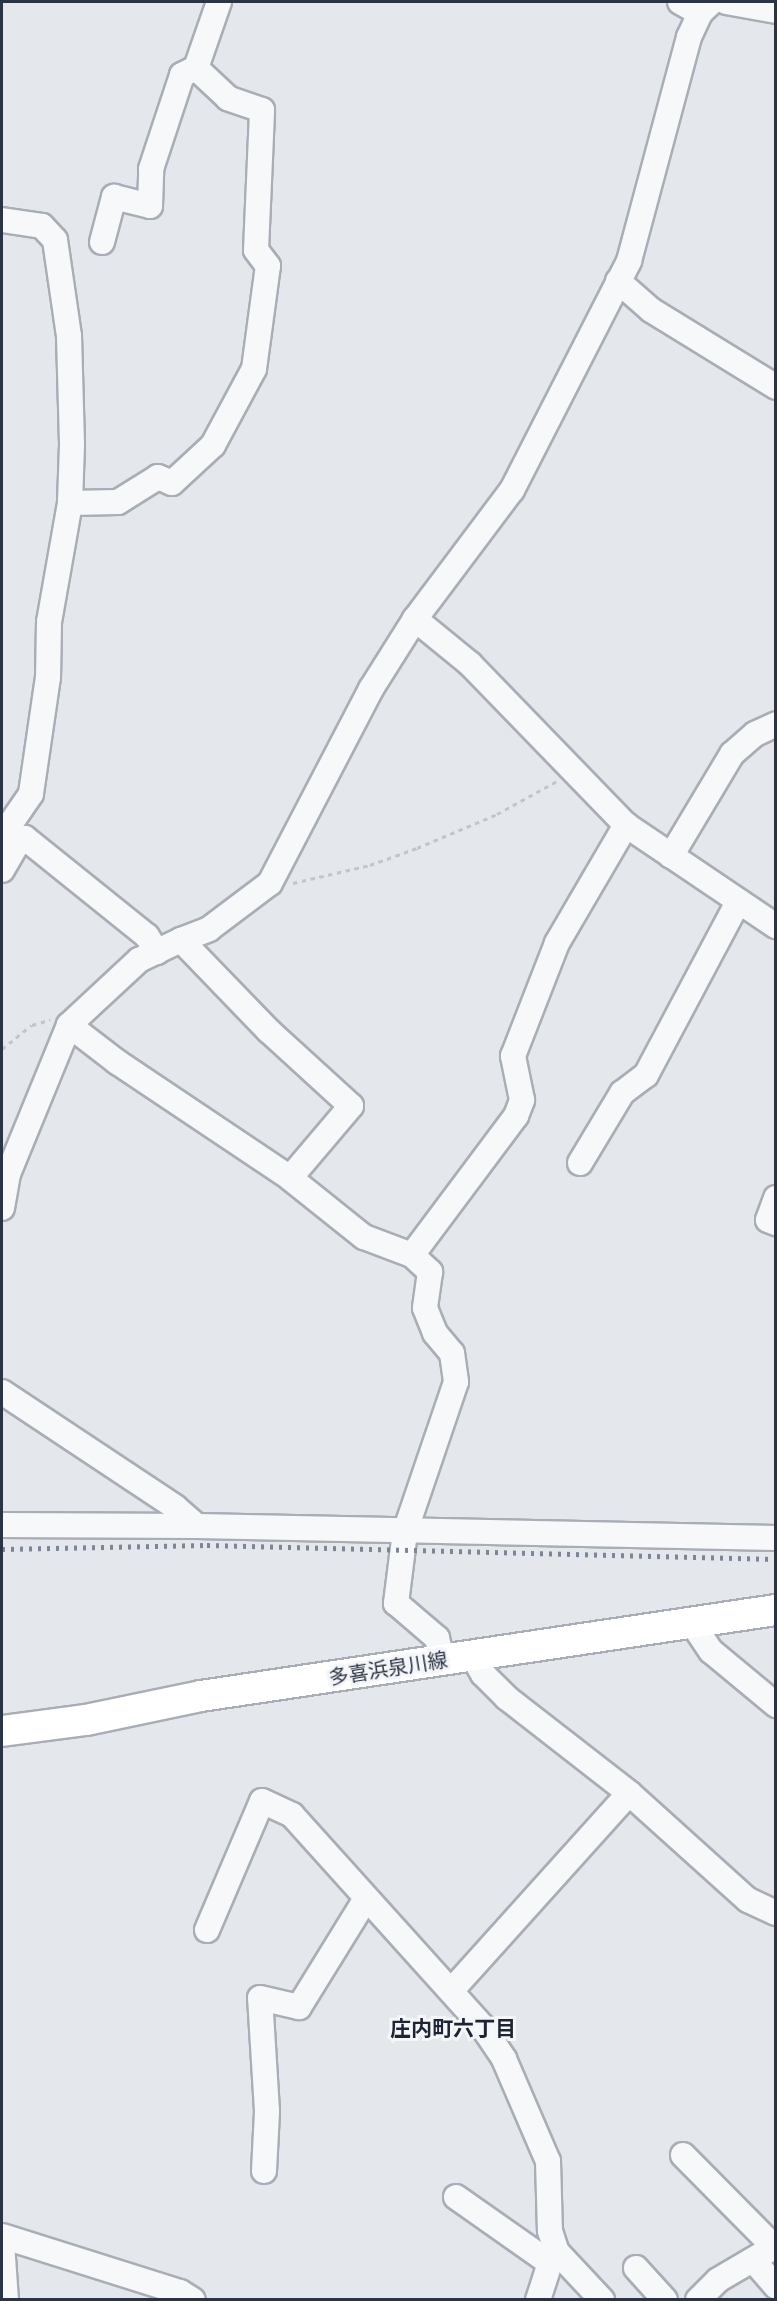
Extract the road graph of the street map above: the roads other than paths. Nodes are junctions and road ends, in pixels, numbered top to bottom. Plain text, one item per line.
1 (219, 2) edge
2 (726, 2) edge
3 (698, 5) edge
4 (776, 11) edge
5 (196, 68) junction
6 (2, 220) edge
7 (102, 242) dead end
8 (618, 280) junction
9 (776, 387) edge
10 (70, 503) junction
11 (415, 619) junction
12 (776, 724) edge
13 (626, 825) junction
14 (2, 836) edge
15 (671, 856) junction
16 (2, 870) edge
17 (738, 902) junction
18 (776, 926) edge
19 (181, 940) junction
20 (157, 952) junction
21 (69, 1025) junction
22 (580, 1163) dead end
23 (290, 1178) junction
24 (776, 1198) edge
25 (2, 1208) edge
26 (776, 1223) edge
27 (412, 1254) junction
28 (2, 1392) edge
29 (2, 1525) edge
30 (197, 1527) junction
31 (405, 1532) junction
32 (776, 1538) edge
33 (776, 1610) edge
34 (692, 1623) junction
35 (472, 1655) junction
36 (442, 1660) junction
37 (776, 1705) edge
38 (2, 1731) edge
39 (629, 1793) junction
40 (365, 1900) junction
41 (776, 1913) edge
42 (207, 1930) dead end
43 (451, 1991) junction
44 (682, 2155) dead end
45 (264, 2171) dead end
46 (456, 2198) dead end
47 (2, 2236) edge
48 (2, 2243) edge
49 (775, 2246) edge
50 (554, 2258) junction
51 (753, 2260) junction
52 (636, 2268) dead end
53 (776, 2286) edge
54 (5, 2287) edge
55 (193, 2300) edge
56 (538, 2300) edge
57 (602, 2300) edge
58 (665, 2300) edge
59 (698, 2300) edge

1 - 5 street
2 - 4 street
3 - 8 street
5 - 7 street
5 - 10 street
6 - 10 street
8 - 9 street
8 - 11 street
10 - 14 street
11 - 13 street
11 - 19 street
12 - 15 street
13 - 15 street
13 - 27 street
15 - 17 street
16 - 20 street
17 - 18 street
17 - 22 street
19 - 20 street
19 - 23 street
20 - 21 street
21 - 23 street
21 - 25 street
23 - 27 street
24 - 26 street
27 - 31 street
28 - 30 street
29 - 30 street
30 - 31 street
31 - 32 street
31 - 36 street
33 - 34 main road, 多喜浜泉川線
34 - 35 main road, 多喜浜泉川線
34 - 37 street
35 - 36 main road, 多喜浜泉川線
35 - 39 street
36 - 38 main road, 多喜浜泉川線
39 - 41 street
39 - 43 street
40 - 42 street
40 - 43 street
40 - 45 street
43 - 50 street
44 - 49 street
46 - 50 street
47 - 55 street
48 - 54 street
49 - 51 street
50 - 56 street
50 - 57 street
51 - 53 street
51 - 59 street
52 - 58 street

